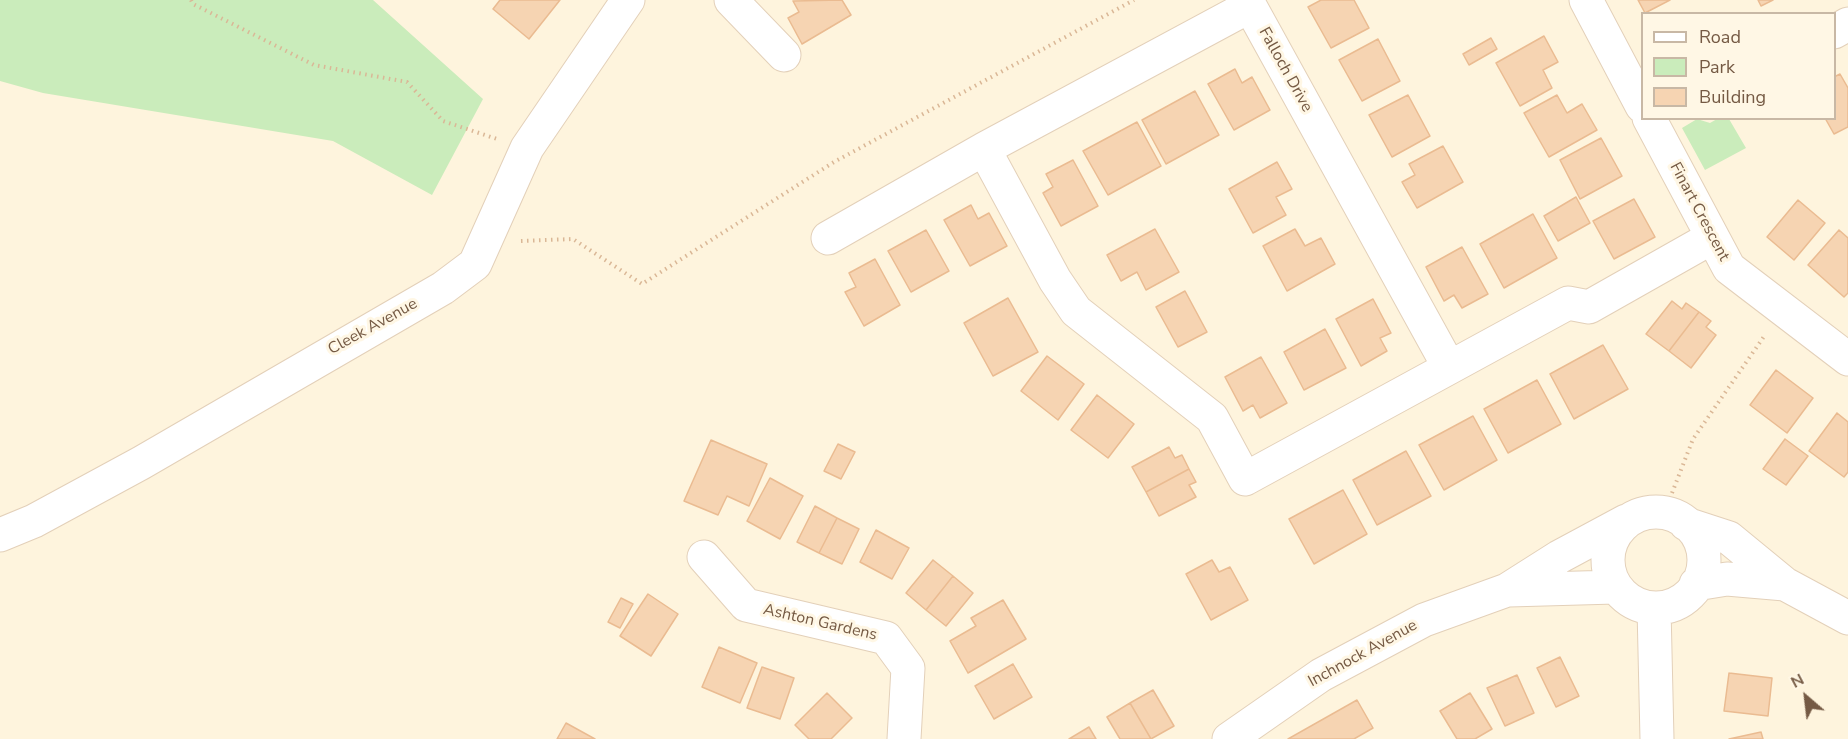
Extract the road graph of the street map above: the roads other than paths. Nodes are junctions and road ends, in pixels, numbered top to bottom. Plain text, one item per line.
1 (628, 0) edge
2 (731, 0) edge
3 (1586, 0) edge
4 (784, 55) dead end
5 (1641, 101) edge
6 (1651, 120) edge
7 (984, 148) junction
8 (828, 238) dead end
9 (1711, 238) junction
10 (1848, 359) edge
11 (1449, 367) junction
12 (1675, 519) junction
13 (1626, 520) junction
14 (0, 535) edge
15 (704, 557) dead end
16 (1696, 584) junction
17 (1785, 584) junction
18 (1615, 587) junction
19 (1507, 590) junction
20 (1654, 608) junction
21 (1848, 618) edge
22 (904, 739) edge
23 (1229, 739) edge
24 (1657, 739) edge

1 - 14 street, Cleek Avenue
2 - 4 street
3 - 5 street, Finart Crescent
6 - 9 street, Finart Crescent
7 - 8 street, Falloch Drive
7 - 11 street
7 - 11 street, Falloch Drive
9 - 10 street, Finart Crescent
9 - 11 street
12 - 13 street
12 - 16 street
12 - 17 street
13 - 18 street
13 - 19 street, Inchnock Avenue
15 - 22 street, Ashton Gardens
16 - 17 street
16 - 20 street
17 - 21 street
18 - 19 street, Inchnock Avenue
18 - 20 street
19 - 23 street, Inchnock Avenue
20 - 24 street

